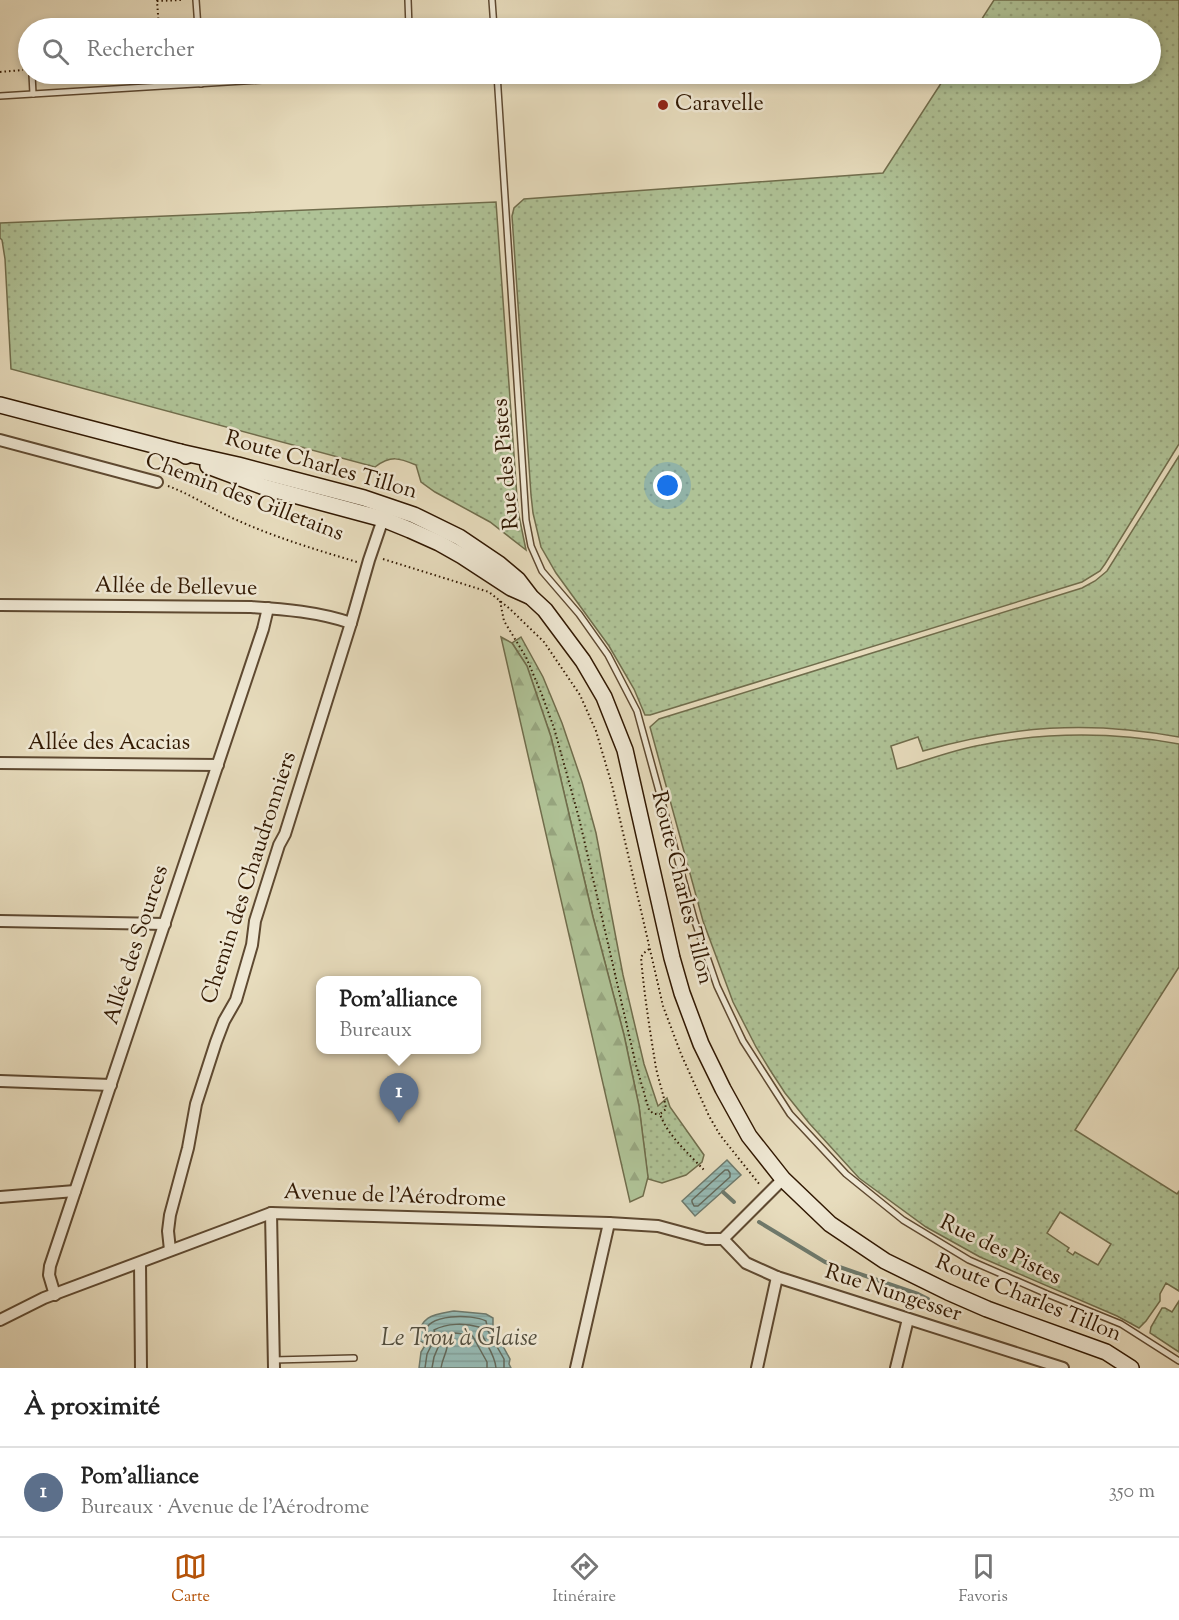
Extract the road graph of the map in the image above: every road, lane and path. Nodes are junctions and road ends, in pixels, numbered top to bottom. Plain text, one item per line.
1 (181, 0) edge
2 (196, 0) edge
3 (408, 0) edge
4 (492, 0) edge
5 (158, 18) edge
6 (197, 18) edge
7 (409, 18) edge
8 (493, 18) edge
9 (18, 71) edge
10 (0, 72) edge
11 (32, 84) edge
12 (201, 84) edge
13 (498, 84) edge
14 (33, 94) junction
15 (0, 96) edge
16 (0, 405) edge
17 (0, 440) edge
18 (180, 452) junction
19 (157, 482) joint
20 (383, 519) junction
21 (369, 560) junction
22 (531, 597) junction
23 (500, 601) junction
24 (0, 605) edge
25 (267, 608) junction
26 (351, 622) junction
27 (0, 763) edge
28 (218, 765) junction
29 (0, 921) edge
30 (165, 924) junction
31 (649, 949) junction
32 (0, 1081) edge
33 (111, 1085) junction
34 (660, 1114) junction
35 (705, 1170) dead end
36 (783, 1179) junction
37 (75, 1191) junction
38 (768, 1194) junction
39 (0, 1197) edge
40 (271, 1213) junction
41 (609, 1223) junction
42 (723, 1239) junction
43 (170, 1251) junction
44 (140, 1263) junction
45 (777, 1277) junction
46 (56, 1295) junction
47 (908, 1318) junction
48 (0, 1320) edge
49 (354, 1358) dead end
50 (1179, 1361) edge
51 (274, 1364) edge
52 (141, 1368) edge
53 (576, 1368) edge
54 (757, 1368) edge
55 (896, 1368) edge
56 (1063, 1368) edge
57 (1131, 1368) edge

1 - 5 path
2 - 6 lane
3 - 7 lane
4 - 8 lane
9 - 10 path
11 - 14 lane
12 - 14 lane
13 - 50 lane, Rue des Pistes
14 - 15 lane
16 - 18 main road
17 - 19 street, Chemin des Gilletains
18 - 20 main road
18 - 22 main road, Route Charles Tillon
19 - 21 path, Chemin des Gilletains
20 - 21 street, Chemin des Chaudronniers
20 - 22 main road
21 - 23 path, Chemin des Gilletains
21 - 26 street, Chemin des Chaudronniers
22 - 36 main road, Route Charles Tillon
23 - 31 path, Chemin des Gilletains
23 - 34 path
24 - 25 street, Allée de Bellevue
25 - 26 street, Allée de Bellevue
25 - 28 street, Allée des Sources
26 - 43 street, Chemin des Chaudronniers
27 - 28 street, Allée des Acacias
28 - 30 street, Allée des Sources
29 - 30 street
30 - 33 street, Allée des Sources
31 - 34 path
31 - 38 path, Chemin des Gilletains
32 - 33 street
33 - 37 street, Allée des Sources
34 - 35 path
36 - 38 street
36 - 57 main road, Route Charles Tillon
37 - 39 street
37 - 46 street, Allée des Sources
38 - 42 street
40 - 41 street, Avenue de l'Aérodrome
40 - 43 street, Avenue de l'Aérodrome
40 - 51 street
41 - 42 street, Avenue de l'Aérodrome
41 - 53 street
42 - 45 street, Rue Nungesser
43 - 44 street, Avenue de l'Aérodrome
44 - 46 street, Avenue de l'Aérodrome
44 - 52 street
45 - 47 street, Rue Nungesser
45 - 54 street
46 - 48 street, Avenue de l'Aérodrome
47 - 55 street
47 - 56 street, Rue Nungesser
49 - 51 lane

